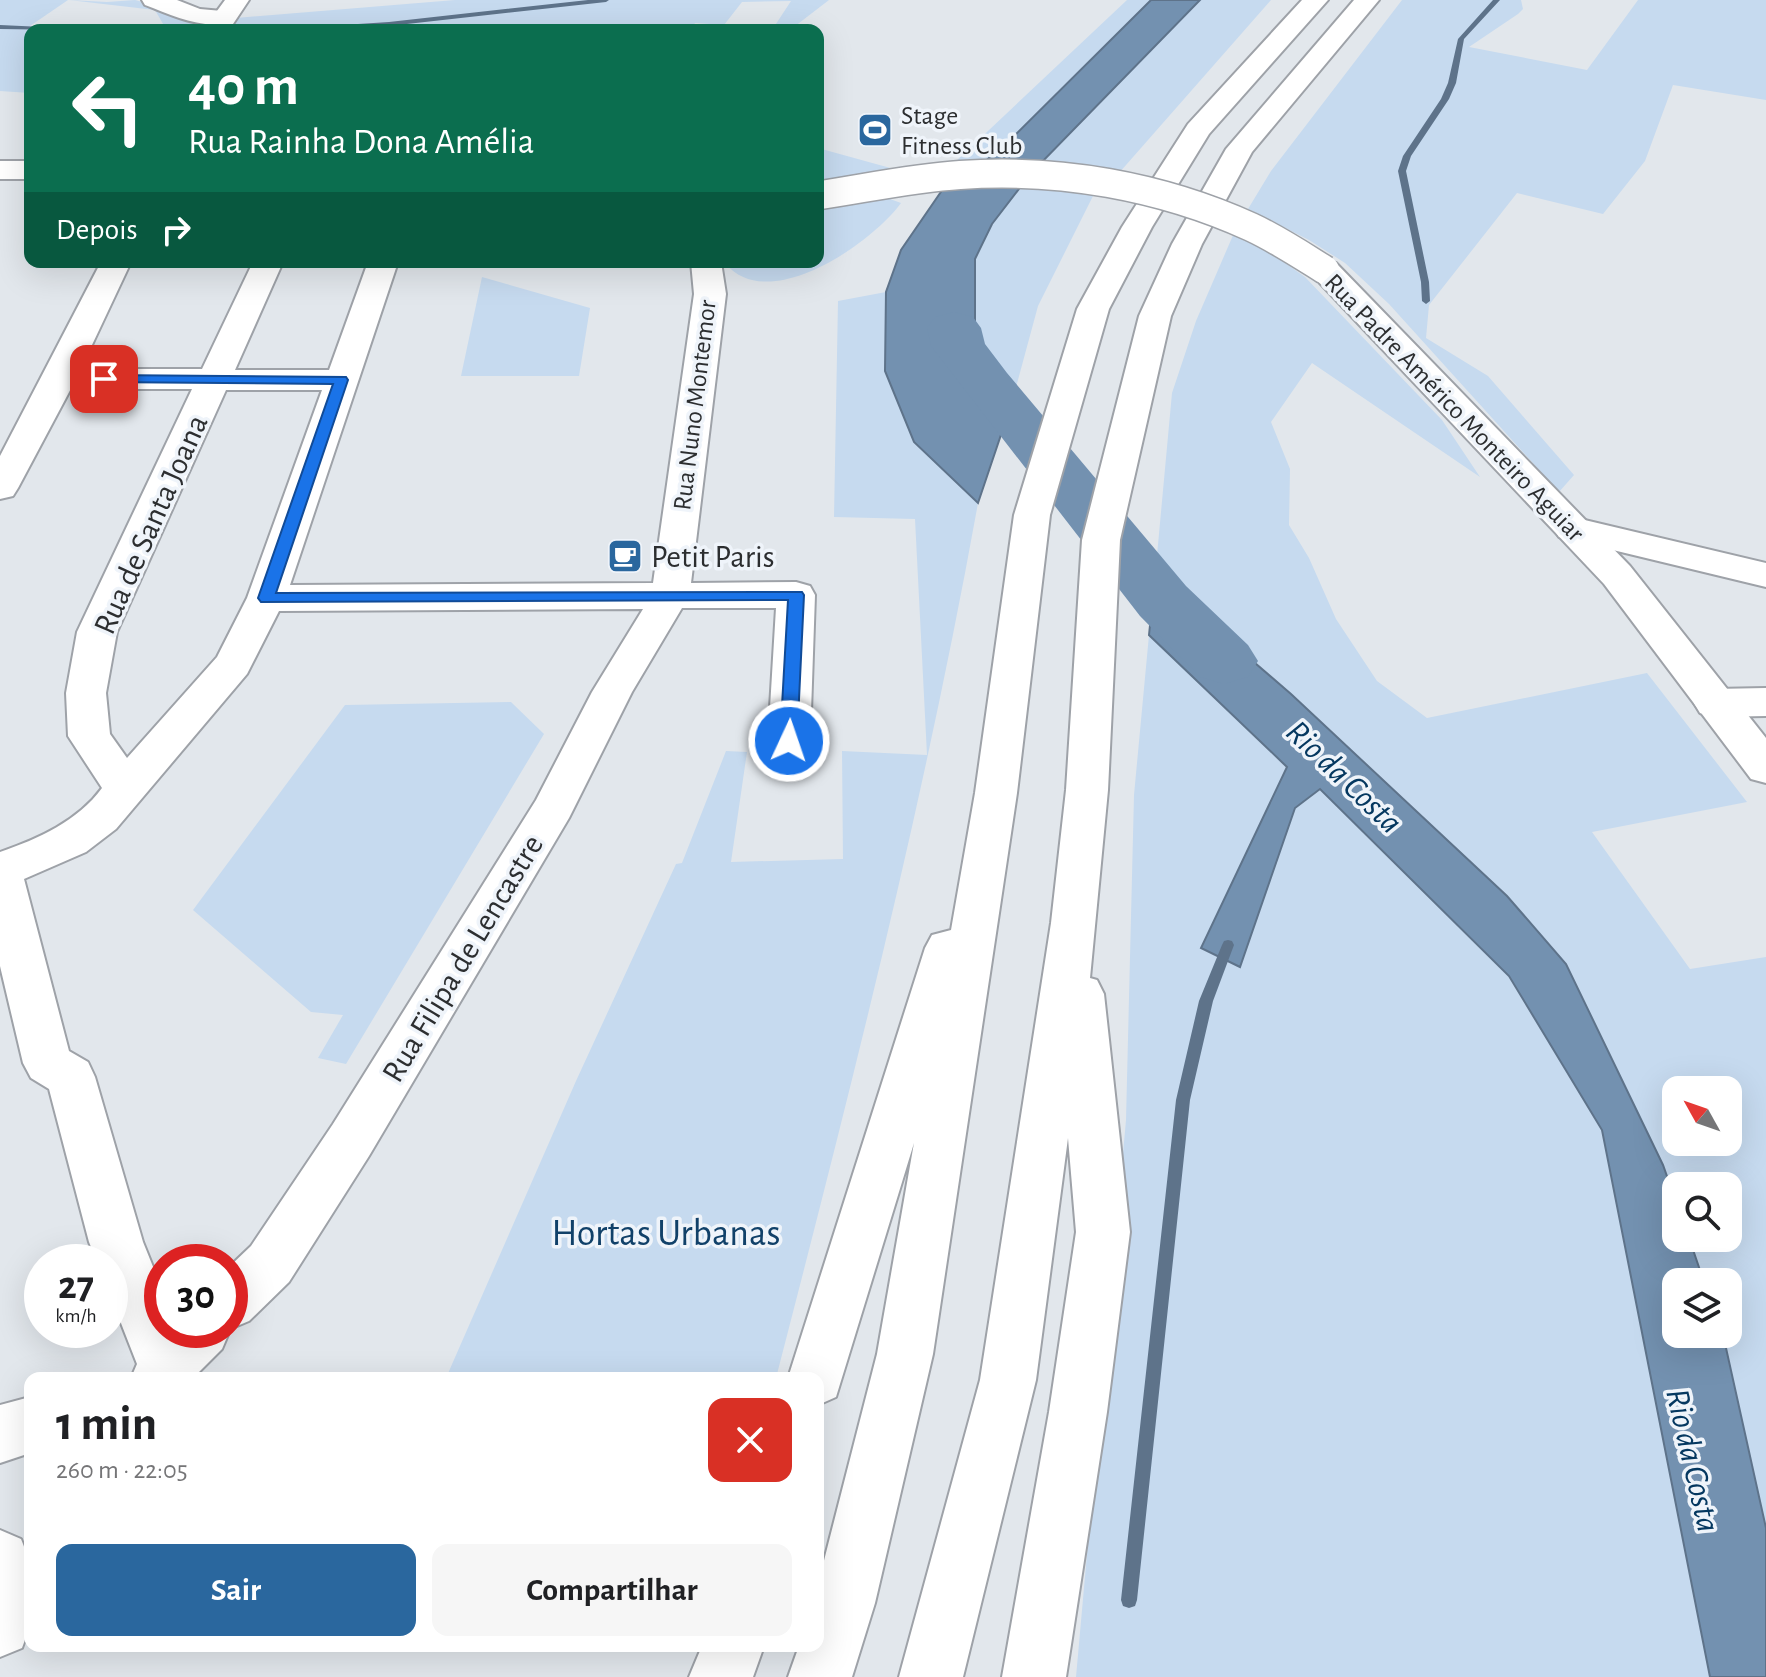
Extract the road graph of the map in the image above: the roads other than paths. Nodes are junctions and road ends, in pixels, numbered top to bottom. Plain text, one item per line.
1 (154, 0) edge
2 (1316, 0) edge
3 (1367, 0) edge
4 (225, 16) edge
5 (0, 170) edge
6 (24, 170) edge
7 (824, 194) edge
8 (113, 268) edge
9 (265, 268) edge
10 (381, 268) edge
11 (707, 268) edge
12 (59, 379) junction
13 (216, 380) junction
14 (341, 380) junction
15 (0, 488) edge
16 (1572, 529) junction
17 (1766, 575) edge
18 (670, 596) junction
19 (266, 598) junction
20 (1766, 702) edge
21 (1714, 703) junction
22 (789, 741) dead end
23 (1766, 768) edge
24 (996, 787) junction
25 (125, 788) junction
26 (0, 872) edge
27 (1074, 923) junction
28 (248, 1285) edge
29 (167, 1363) edge
30 (818, 1372) edge
31 (24, 1427) edge
32 (0, 1434) edge
33 (731, 1652) edge
34 (721, 1677) edge
35 (820, 1677) edge
36 (931, 1677) edge
37 (1034, 1677) edge

1 - 4 main road
2 - 24 main road
3 - 27 main road
5 - 6 main road
7 - 16 main road, Rua Padre Américo Monteiro Aguiar, bridge
8 - 12 main road
9 - 13 main road, Rua de Santa Joana
10 - 14 main road
11 - 18 main road, Rua Nuno Montemor
12 - 13 main road
12 - 15 main road
13 - 14 main road
13 - 25 main road, Rua de Santa Joana
14 - 19 main road
16 - 17 main road
16 - 21 main road, Rua Padre Américo Monteiro Aguiar
18 - 19 main road
18 - 22 main road
18 - 28 main road, Rua Filipa de Lencastre
19 - 25 main road
20 - 21 main road
21 - 23 main road, Rua Padre Américo Monteiro Aguiar
24 - 30 main road
24 - 35 main road
25 - 26 main road
26 - 29 main road
27 - 36 main road
27 - 37 main road
31 - 32 main road
33 - 34 main road

